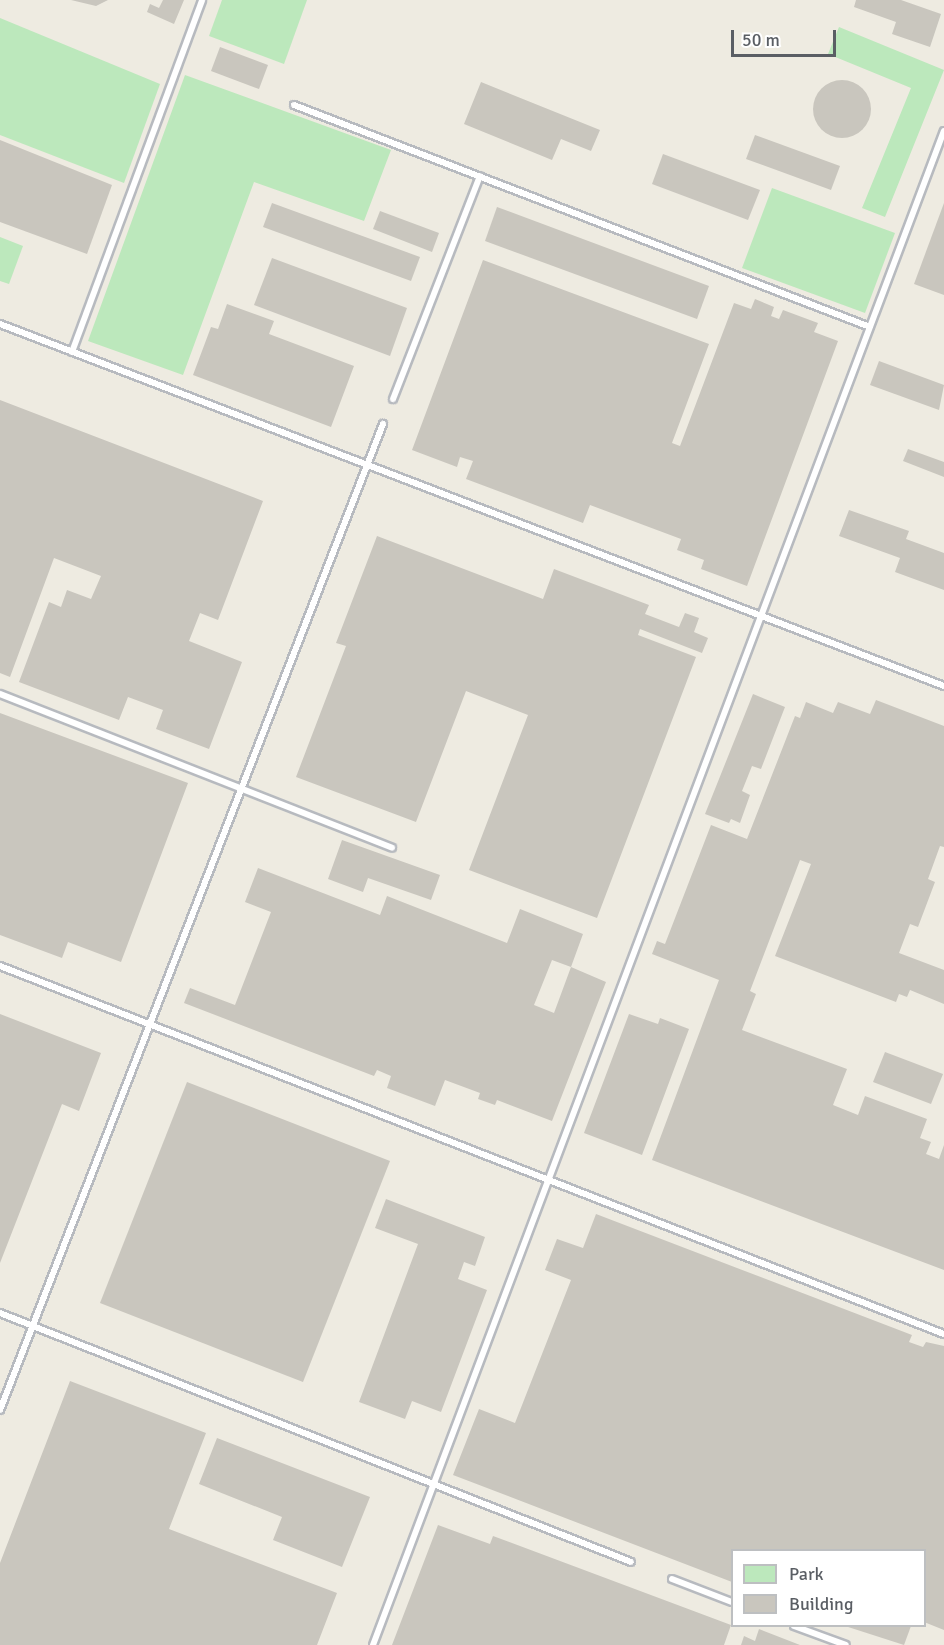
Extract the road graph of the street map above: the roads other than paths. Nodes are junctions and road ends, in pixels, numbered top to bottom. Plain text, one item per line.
1 (202, 0) edge
2 (294, 105) dead end
3 (944, 131) edge
4 (480, 176) junction
5 (0, 324) edge
6 (870, 327) junction
7 (72, 352) junction
8 (393, 399) dead end
9 (383, 424) dead end
10 (368, 465) junction
11 (762, 616) junction
12 (944, 686) edge
13 (0, 694) edge
14 (241, 789) junction
15 (392, 849) dead end
16 (0, 966) edge
17 (150, 1024) junction
18 (549, 1180) junction
19 (0, 1312) edge
20 (33, 1326) junction
21 (944, 1334) edge
22 (0, 1410) edge
23 (434, 1484) junction
24 (631, 1562) dead end
25 (672, 1579) dead end
26 (731, 1602) edge
27 (797, 1627) edge
28 (373, 1645) edge
29 (846, 1645) edge

1 - 7 lane
2 - 4 lane
3 - 6 lane
4 - 6 lane
4 - 8 lane
5 - 7 lane
6 - 11 lane
7 - 10 lane
9 - 10 lane
10 - 11 lane
10 - 14 lane
11 - 12 lane
11 - 18 lane
13 - 14 lane
14 - 15 lane
14 - 17 lane
16 - 17 lane
17 - 18 lane
17 - 20 lane
18 - 21 lane
18 - 23 lane
19 - 20 lane
20 - 22 lane
20 - 23 lane
23 - 24 lane
23 - 28 lane
25 - 26 lane
27 - 29 lane

